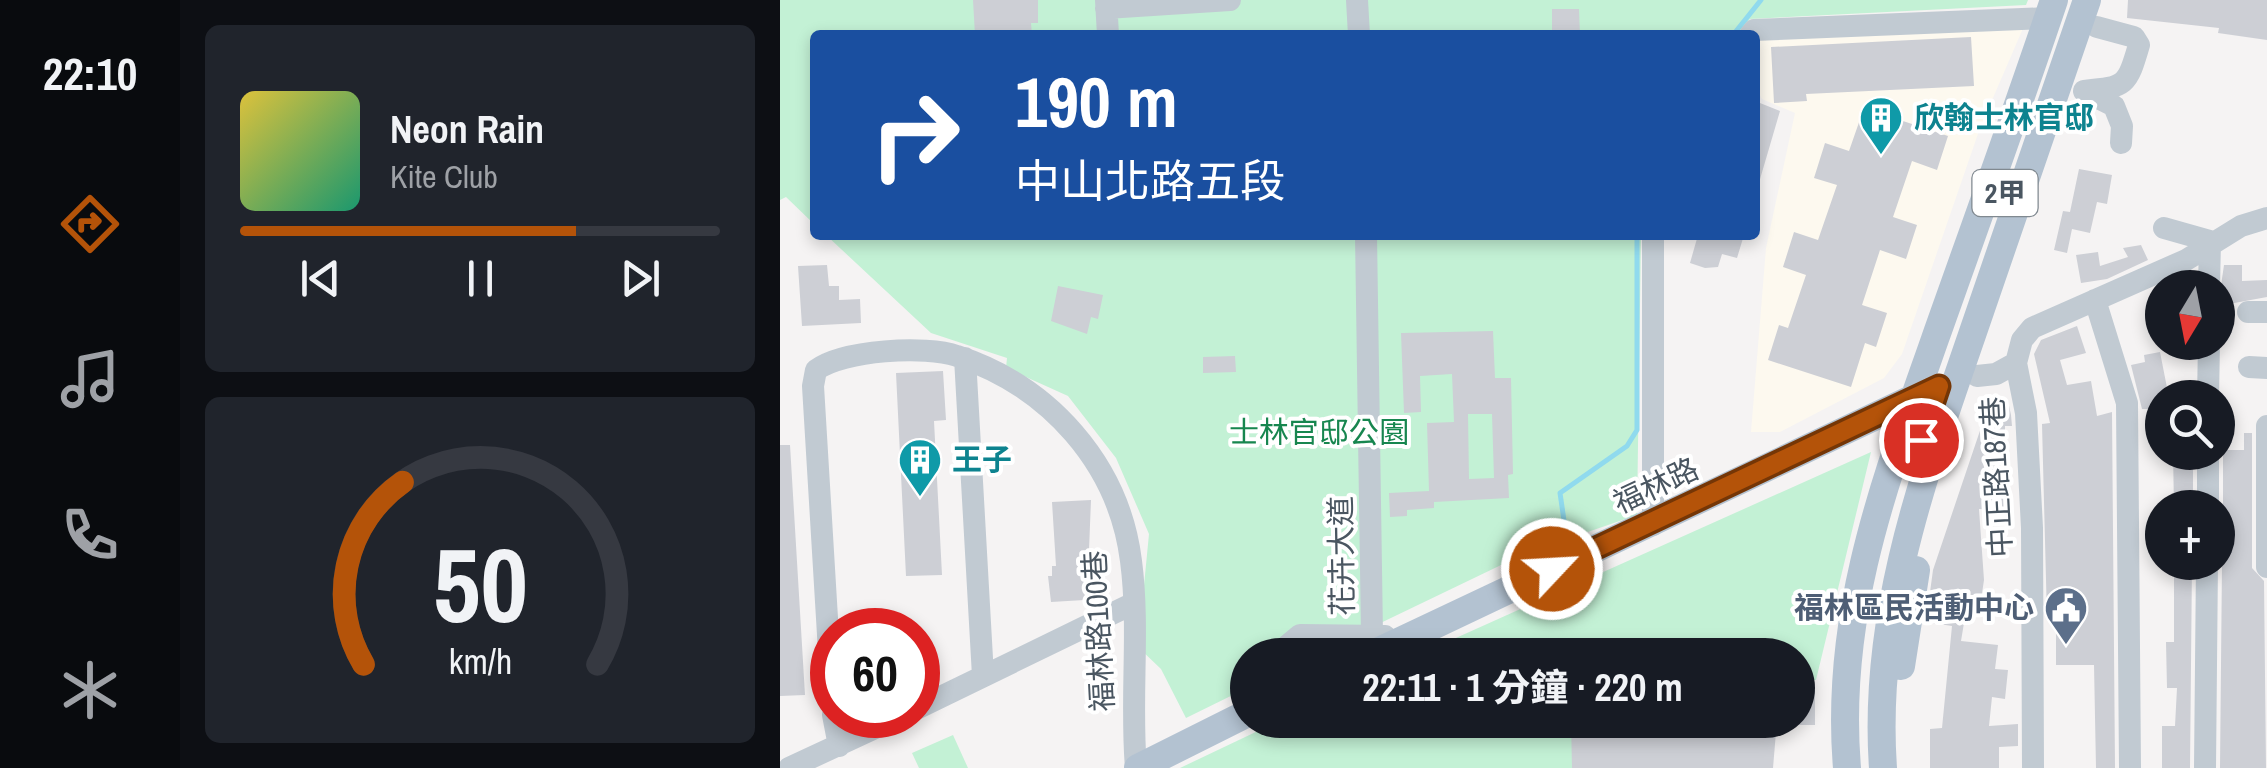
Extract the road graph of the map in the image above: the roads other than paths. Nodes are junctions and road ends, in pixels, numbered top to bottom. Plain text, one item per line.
1 (1230, 0) edge
2 (1357, 0) edge
3 (2072, 0) edge
4 (2088, 0) edge
5 (1106, 4) edge
6 (2051, 9) edge
7 (2102, 14) edge
8 (1108, 30) edge
9 (1358, 30) edge
10 (1754, 30) edge
11 (2077, 79) junction
12 (2121, 144) dead end
13 (2267, 218) edge
14 (2164, 228) dead end
15 (2000, 232) junction
16 (1366, 240) edge
17 (1653, 240) edge
18 (2210, 241) junction
19 (2209, 270) edge
20 (2095, 300) junction
21 (965, 358) junction
22 (2016, 364) junction
23 (1958, 380) junction
24 (1912, 399) junction
25 (2267, 426) edge
26 (1653, 525) junction
27 (2267, 567) edge
28 (2207, 580) edge
29 (1132, 604) junction
30 (826, 608) edge
31 (1296, 638) edge
32 (1322, 638) edge
33 (1372, 638) edge
34 (1404, 638) edge
35 (983, 676) junction
36 (940, 697) edge
37 (1230, 722) edge
38 (838, 738) edge
39 (856, 738) edge
40 (839, 746) junction
41 (789, 768) edge
42 (1137, 768) edge
43 (1847, 768) edge
44 (1869, 768) edge
45 (1883, 768) edge
46 (1901, 768) edge
47 (2033, 768) edge
48 (2130, 768) edge
49 (2206, 768) edge

1 - 5 street
2 - 9 street
3 - 15 main road, 2甲
4 - 11 main road, 2甲
5 - 8 street
6 - 10 street
6 - 15 main road
7 - 11 main road
7 - 11 street
11 - 12 street
11 - 15 main road, 2甲
13 - 18 street
14 - 18 street
15 - 23 main road, 2甲
15 - 24 main road
16 - 33 street, 花卉大道
17 - 26 street
18 - 19 street
18 - 20 street
20 - 22 street
20 - 48 street
21 - 29 street, 福林路100巷
21 - 30 street, 福林路100巷
21 - 35 street
22 - 23 street
22 - 47 street, 中正路187巷
23 - 24 main road, 福林路
23 - 44 main road
23 - 45 main road
23 - 46 main road
24 - 26 main road, 福林路
24 - 43 main road
25 - 27 street
26 - 34 main road, 福林路
28 - 49 street
29 - 35 street
29 - 42 street, 福林路100巷
31 - 32 street
35 - 36 street
37 - 42 main road
38 - 40 street
39 - 40 street
40 - 41 street

